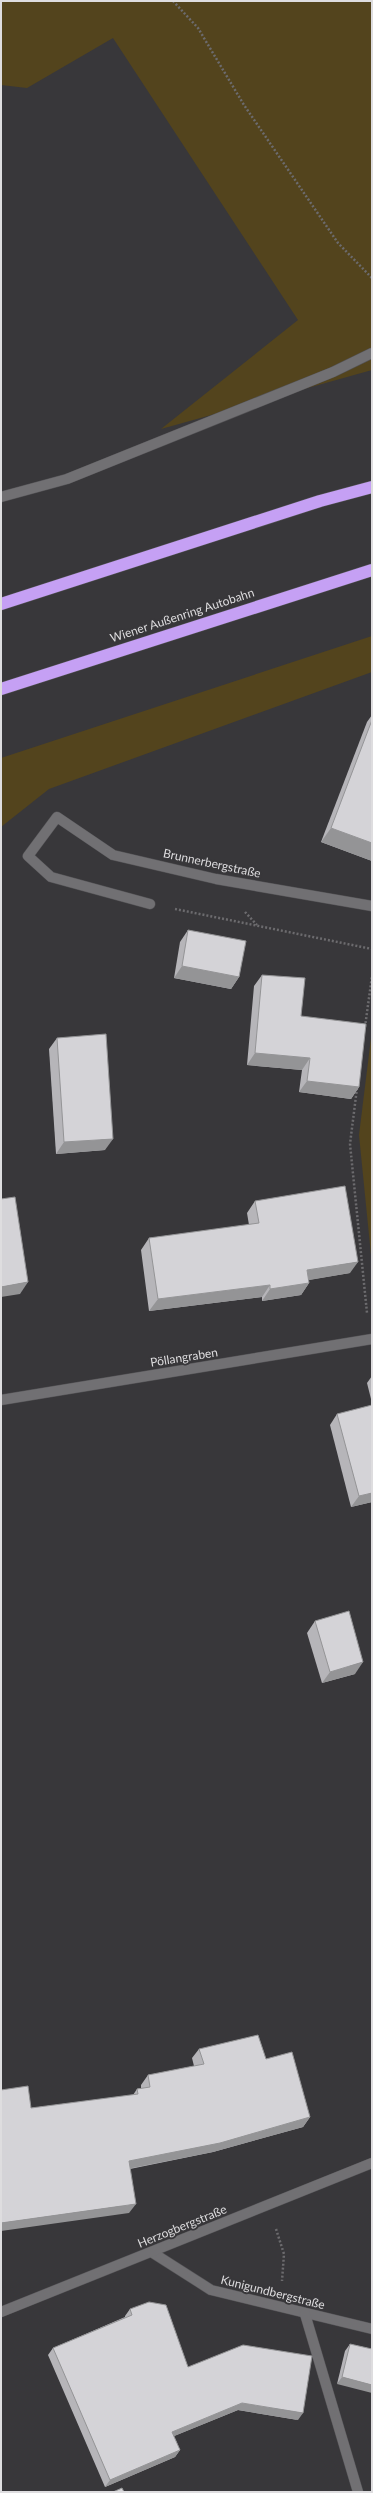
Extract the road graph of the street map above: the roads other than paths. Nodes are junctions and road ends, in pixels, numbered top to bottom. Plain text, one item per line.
1 (372, 353) edge
2 (372, 487) edge
3 (1, 497) edge
4 (372, 570) edge
5 (1, 604) edge
6 (1, 689) edge
7 (150, 904) road end
8 (372, 906) edge
9 (371, 1340) edge
10 (1, 1400) edge
11 (372, 2163) edge
12 (153, 2253) junction
13 (1, 2312) edge
14 (305, 2314) junction
15 (372, 2329) edge
16 (358, 2492) edge

1 - 3 street
2 - 5 highway
4 - 6 highway, Wiener Außenring Autobahn
7 - 8 street, Brunnerbergstraße
9 - 10 street, Pöllangraben
11 - 12 street, Herzogbergstraße
12 - 13 street, Herzogbergstraße
12 - 14 street, Kunigundbergstraße
14 - 15 street, Kunigundbergstraße
14 - 16 street

